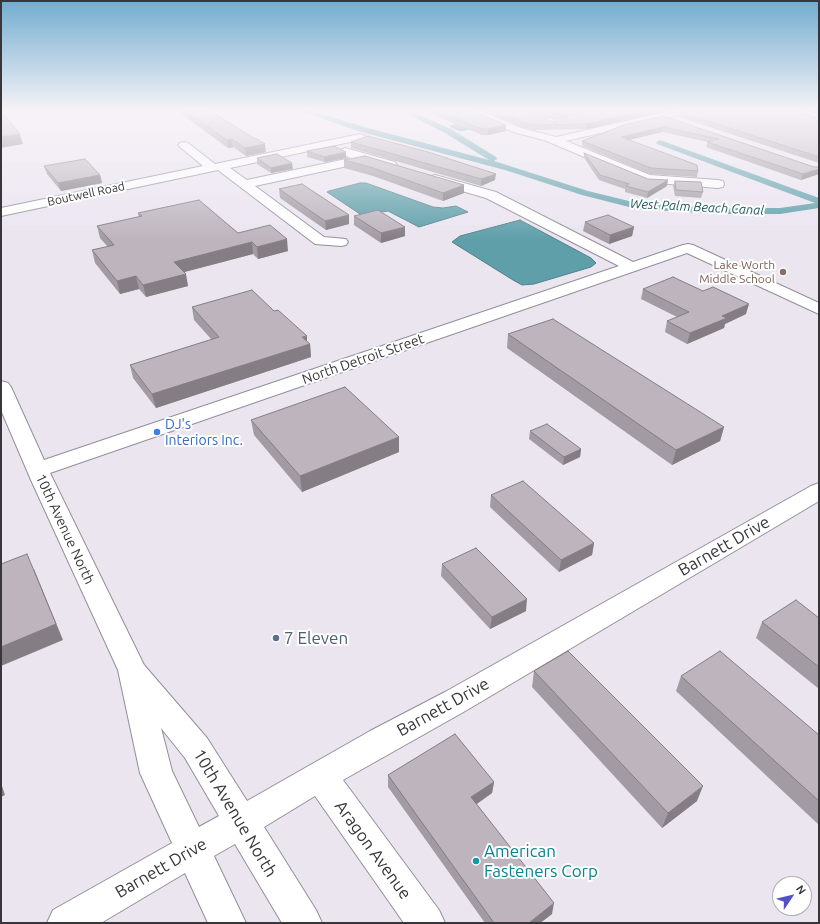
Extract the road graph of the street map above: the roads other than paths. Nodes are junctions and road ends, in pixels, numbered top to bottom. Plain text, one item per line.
1 (197, 154) edge
2 (278, 154) edge
3 (353, 154) edge
4 (586, 154) edge
5 (367, 158) junction
6 (216, 167) junction
7 (407, 169) edge
8 (420, 174) edge
9 (245, 184) junction
10 (718, 184) dead end
11 (1, 212) edge
12 (341, 242) dead end
13 (632, 267) junction
14 (819, 309) edge
15 (1, 387) edge
16 (38, 470) junction
17 (819, 491) edge
18 (132, 670) junction
19 (320, 776) junction
20 (241, 822) junction
21 (193, 850) junction
22 (66, 923) edge
23 (227, 923) edge
24 (303, 923) edge
25 (426, 923) edge

1 - 6 street
2 - 6 street, Boutwell Road
3 - 5 street
4 - 10 street
5 - 7 street
5 - 9 street
6 - 9 street
6 - 11 street, Boutwell Road
8 - 13 street
9 - 12 street
13 - 14 street, North Detroit Street
13 - 16 street, North Detroit Street
15 - 16 street, 10th Avenue North
16 - 18 street, 10th Avenue North
17 - 19 street, Barnett Drive
18 - 20 street, 10th Avenue North
18 - 21 street, 10th Avenue North
19 - 20 street, Barnett Drive
19 - 25 street, Aragon Avenue
20 - 21 street, Barnett Drive
20 - 24 street, 10th Avenue North
21 - 22 street, Barnett Drive
21 - 23 street, 10th Avenue North

